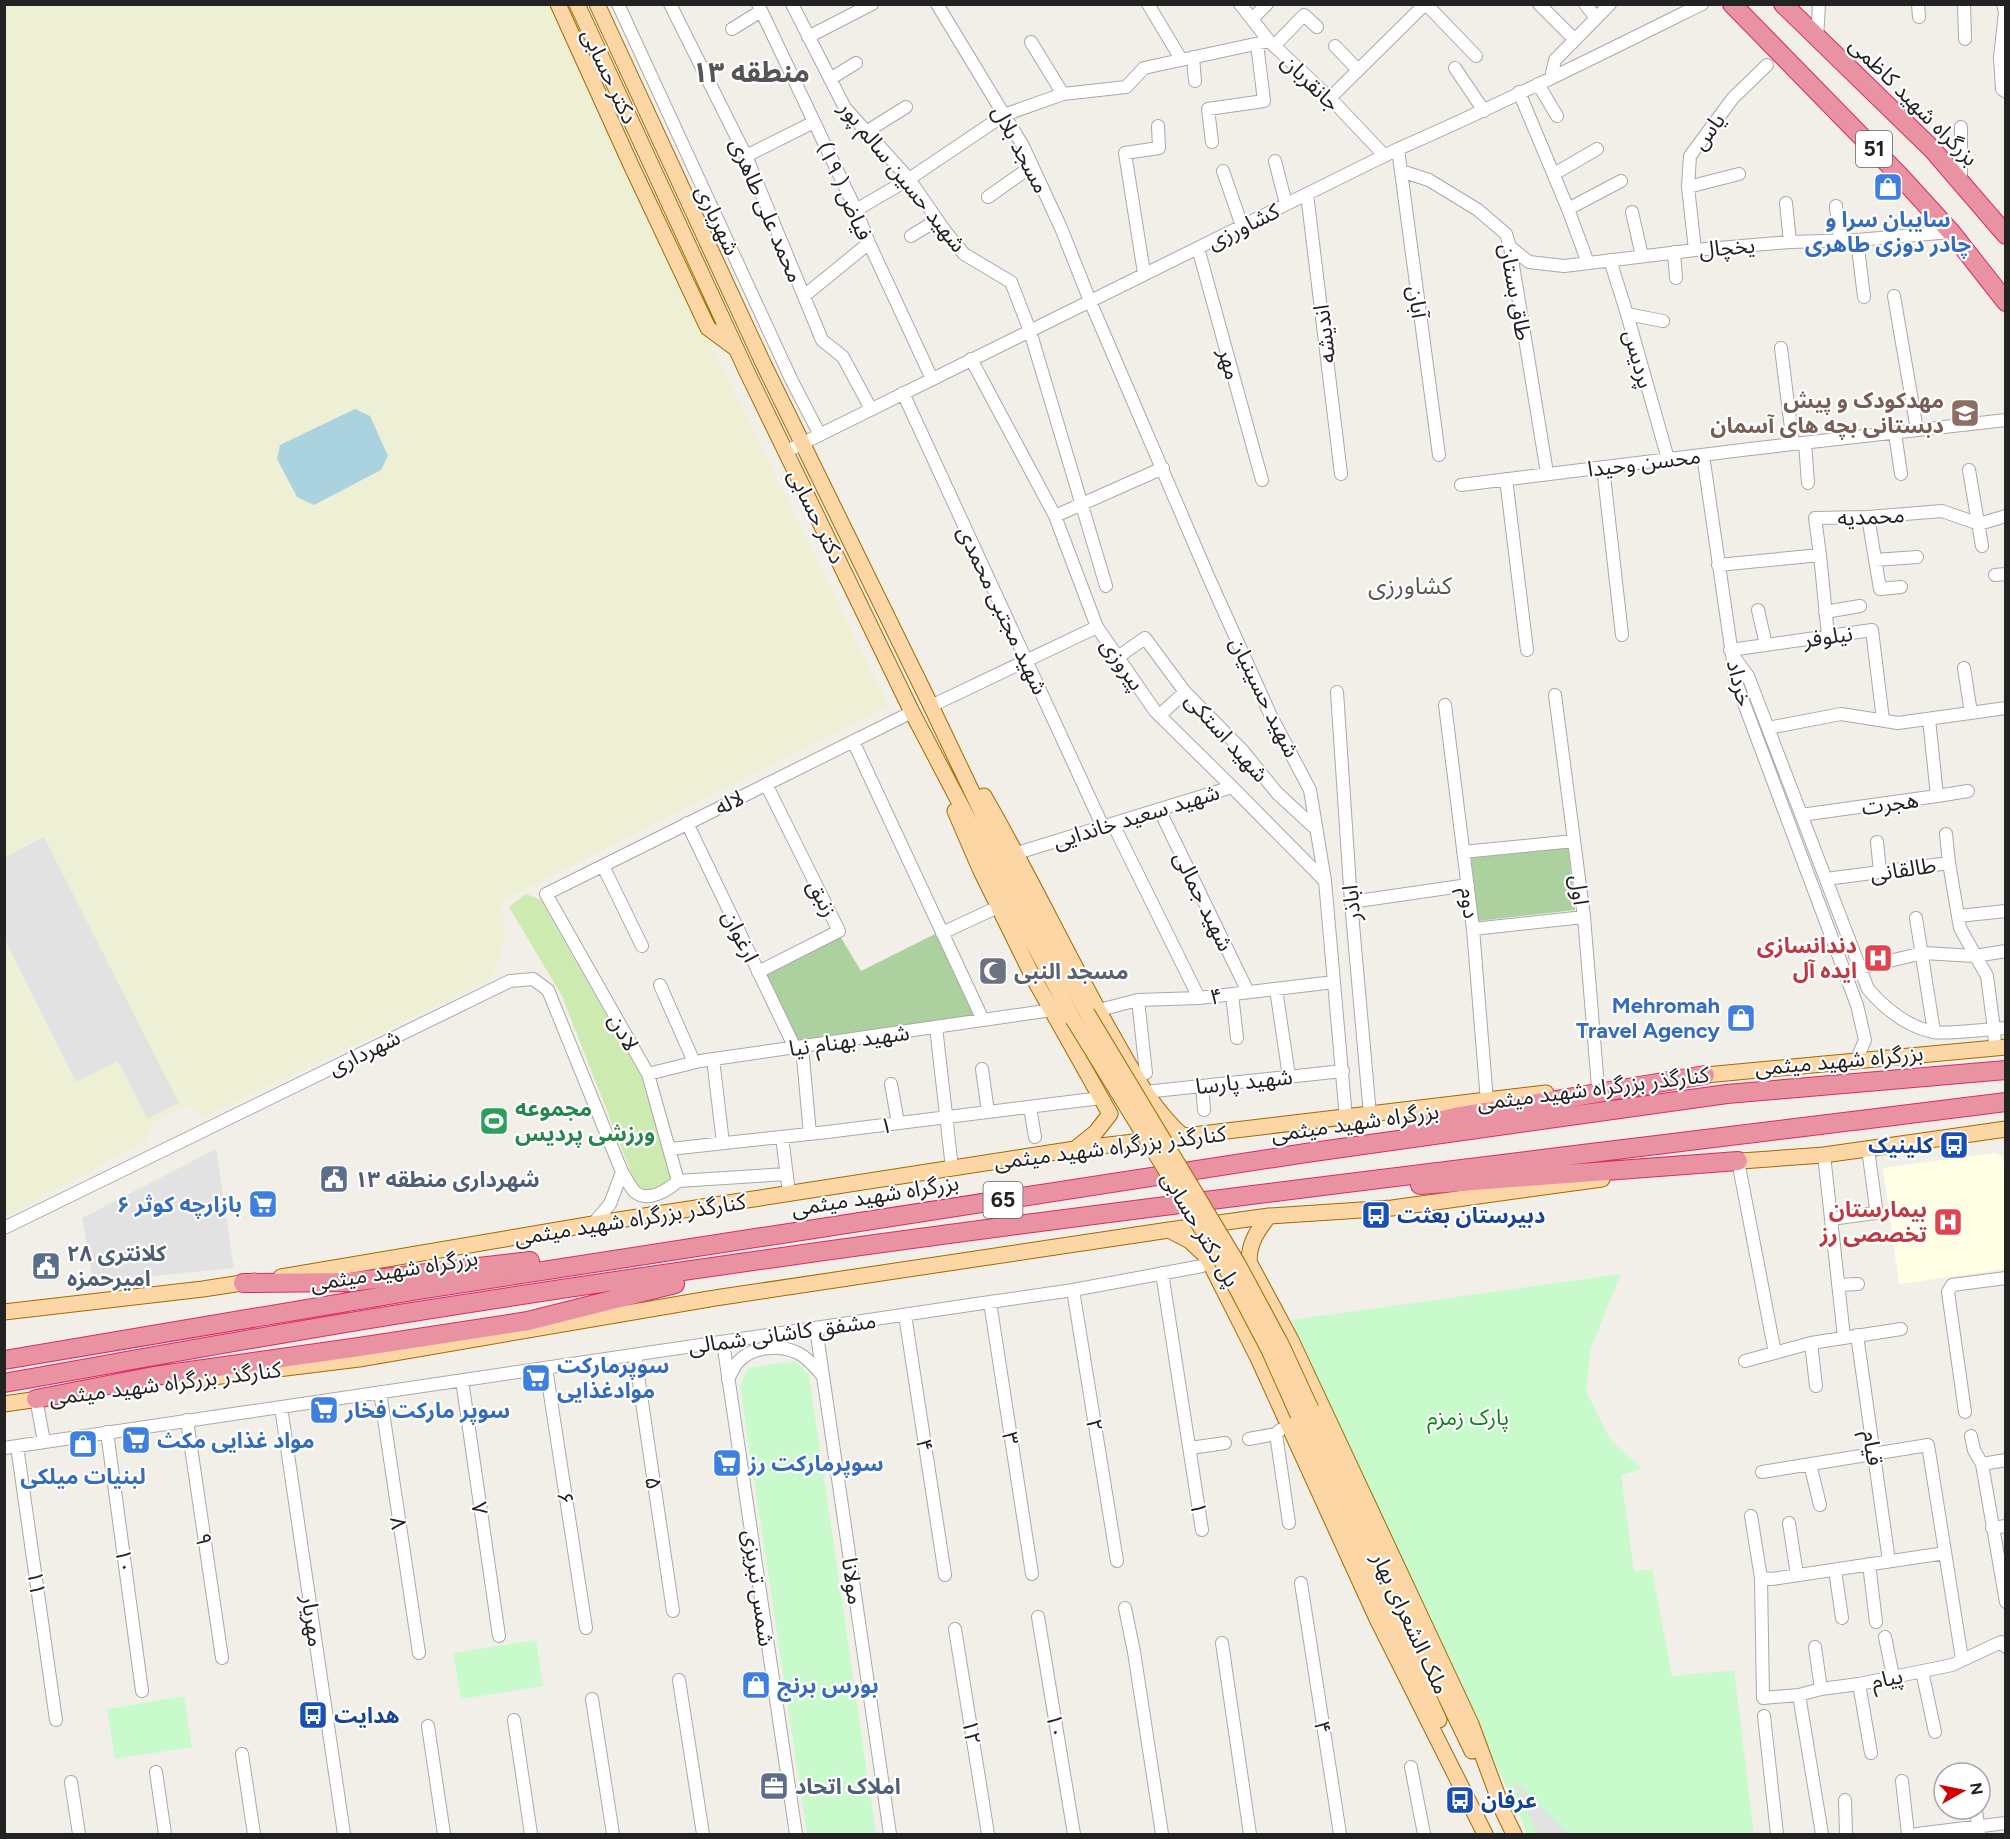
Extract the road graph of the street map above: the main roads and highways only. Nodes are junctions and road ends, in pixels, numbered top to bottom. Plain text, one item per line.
1 (558, 4) edge
2 (577, 4) edge
3 (597, 4) edge
4 (1732, 4) edge
5 (1783, 4) edge
6 (2006, 235) edge
7 (2006, 302) edge
8 (736, 349) junction
9 (931, 706) junction
10 (912, 712) junction
11 (1086, 1014) junction
12 (2000, 1047) edge
13 (2006, 1070) edge
14 (1705, 1075) junction
15 (1147, 1095) junction
16 (2006, 1102) edge
17 (1110, 1114) junction
18 (2006, 1129) edge
19 (1184, 1137) junction
20 (1075, 1149) junction
21 (1306, 1153) junction
22 (1738, 1161) junction
23 (1310, 1187) junction
24 (1269, 1216) junction
25 (1169, 1230) junction
26 (788, 1233) junction
27 (791, 1256) junction
28 (1249, 1262) junction
29 (1208, 1268) junction
30 (243, 1283) junction
31 (5, 1311) edge
32 (4, 1360) edge
33 (4, 1383) edge
34 (36, 1399) junction
35 (4, 1404) edge
36 (1299, 1416) junction
37 (1504, 1813) junction
38 (1485, 1834) edge
39 (1514, 1834) edge

1 - 8 main road
2 - 8 main road, دکتر حسابی
3 - 9 main road, دکتر حسابی
4 - 7 highway, 51
5 - 6 highway, بزرگراه شهید کاظمی / 51
8 - 10 main road, دکتر حسابی
9 - 11 main road, دکتر حسابی
9 - 11 main road
10 - 11 main road, دکتر حسابی
10 - 17 main road
11 - 15 main road
11 - 36 main road, پل دکتر حسابی, bridge
12 - 14 main road, کنارگذر بزرگراه شهید میثمی
13 - 21 highway, بزرگراه شهید میثمی / 65
14 - 19 main road, کنارگذر بزرگراه شهید میثمی
14 - 21 highway
15 - 17 main road
15 - 19 main road
16 - 23 highway, بزرگراه شهید میثمی / 65
17 - 20 main road
18 - 22 main road, کنارگذر بزرگراه شهید میثمی
19 - 20 main road, کنارگذر بزرگراه شهید میثمی
20 - 30 main road, کنارگذر بزرگراه شهید میثمی
21 - 26 highway, بزرگراه شهید میثمی / 65
22 - 23 highway
22 - 24 main road, کنارگذر بزرگراه شهید میثمی
23 - 27 highway, بزرگراه شهید میثمی / 65
24 - 25 main road, کنارگذر بزرگراه شهید میثمی
24 - 28 main road
25 - 29 main road
25 - 34 main road, کنارگذر بزرگراه شهید میثمی
26 - 30 highway
26 - 32 highway, بزرگراه شهید میثمی / 65
27 - 33 highway, بزرگراه شهید میثمی / 65
27 - 34 highway
28 - 29 main road
28 - 37 main road
29 - 36 main road
30 - 31 main road, کنارگذر بزرگراه شهید میثمی
34 - 35 main road, کنارگذر بزرگراه شهید میثمی
36 - 37 main road, ملک الشعرای بهار
36 - 38 main road, ملک الشعرای بهار
37 - 39 main road, ملک الشعرای بهار

